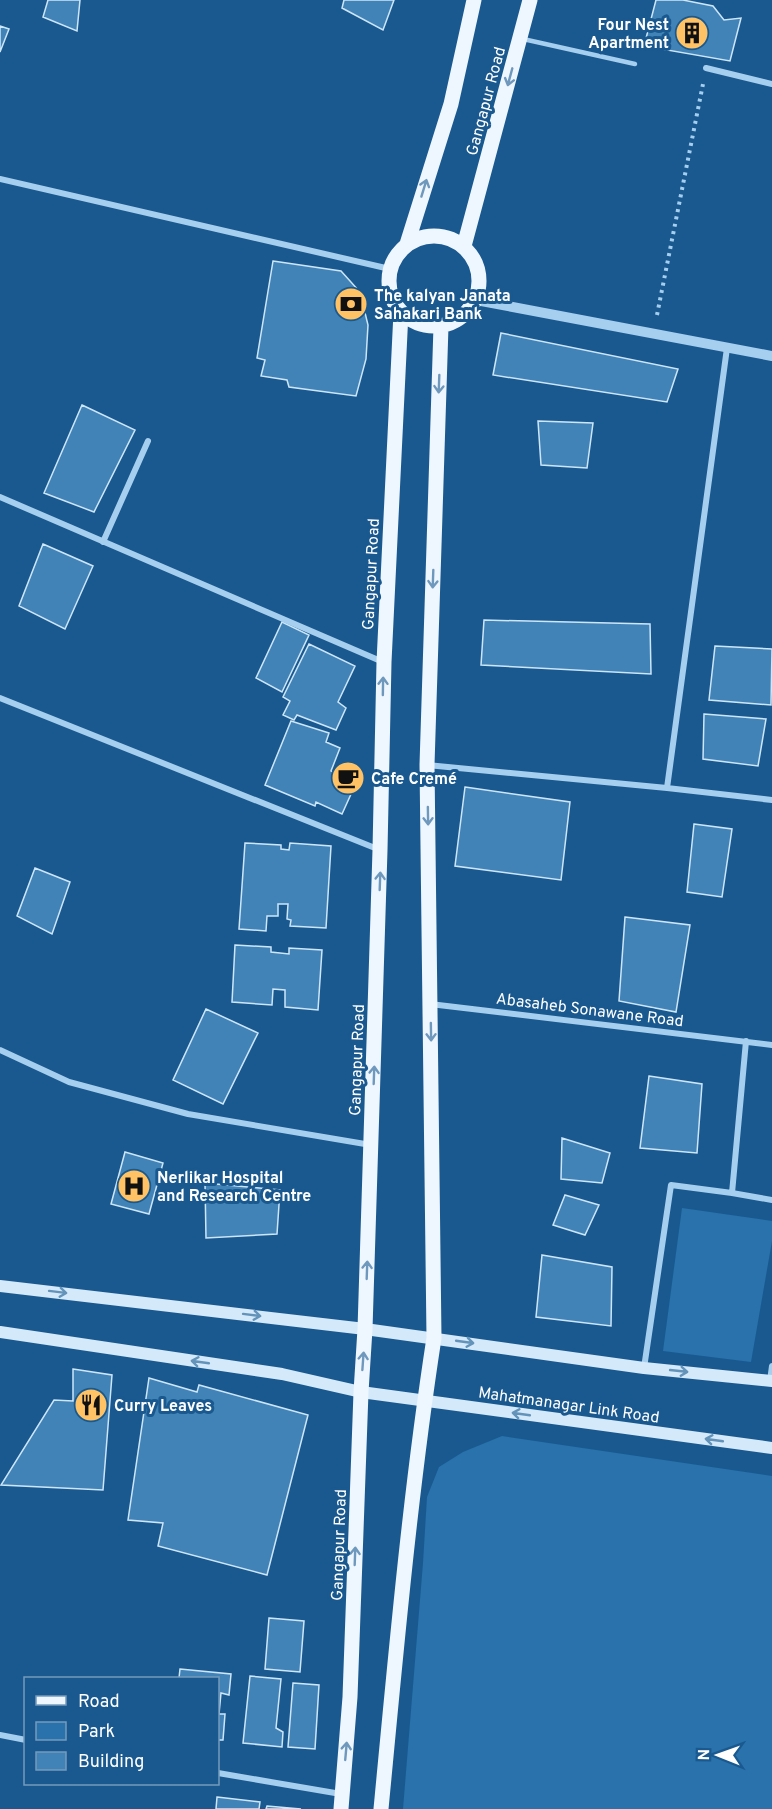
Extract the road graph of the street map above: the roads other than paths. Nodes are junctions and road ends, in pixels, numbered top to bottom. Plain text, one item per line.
1 (474, 0) edge
2 (530, 0) edge
3 (520, 39) junction
4 (635, 64) dead end
5 (706, 68) road end
6 (772, 84) edge
7 (0, 179) edge
8 (407, 244) junction
9 (464, 246) junction
10 (390, 269) junction
11 (476, 300) junction
12 (401, 312) junction
13 (441, 326) junction
14 (727, 348) junction
15 (772, 356) edge
16 (148, 441) dead end
17 (0, 497) edge
18 (104, 542) junction
19 (384, 662) junction
20 (0, 698) edge
21 (427, 765) junction
22 (667, 788) junction
23 (772, 800) edge
24 (380, 850) junction
25 (430, 1004) junction
26 (746, 1041) junction
27 (772, 1045) edge
28 (0, 1050) edge
29 (371, 1145) junction
30 (732, 1192) junction
31 (772, 1200) edge
32 (0, 1286) edge
33 (365, 1329) junction
34 (0, 1332) edge
35 (434, 1338) junction
36 (772, 1366) edge
37 (644, 1368) junction
38 (771, 1381) edge
39 (361, 1392) junction
40 (424, 1401) junction
41 (772, 1448) edge
42 (0, 1735) edge
43 (24, 1740) edge
44 (219, 1773) edge
45 (342, 1802) edge
46 (381, 1809) edge

8 -> 1 main road, Gangapur Road
2 - 3 main road, Gangapur Road
3 - 4 lane
3 -> 9 main road, Gangapur Road
5 - 6 street
7 - 10 street
8 - 9 main road
8 - 10 main road
9 - 11 main road
10 - 12 main road
11 - 13 main road
11 - 14 street
12 - 13 main road
12 - 19 main road, Gangapur Road
13 -> 21 main road
14 - 15 street
14 - 22 street
16 - 18 street
17 - 18 street
18 - 19 street
24 -> 19 main road, Gangapur Road
20 - 24 street
21 - 22 street
21 -> 25 main road
22 - 23 street
29 -> 24 main road, Gangapur Road
25 - 26 street, Abasaheb Sonawane Road
25 -> 35 main road
26 - 27 street, Abasaheb Sonawane Road
26 - 30 street
28 - 29 street
33 -> 29 main road, Gangapur Road
30 - 31 street
30 - 37 street
32 -> 33 main road
33 - 35 main road
39 -> 33 main road, Gangapur Road
39 -> 34 main road, Mahatmanagar Link Road
35 -> 37 main road
35 - 40 main road
36 - 38 street
37 -> 38 main road
39 - 40 main road, Mahatmanagar Link Road
45 -> 39 main road, Gangapur Road
41 -> 40 main road, Mahatmanagar Link Road
40 - 46 main road
42 - 43 street
44 - 45 street

